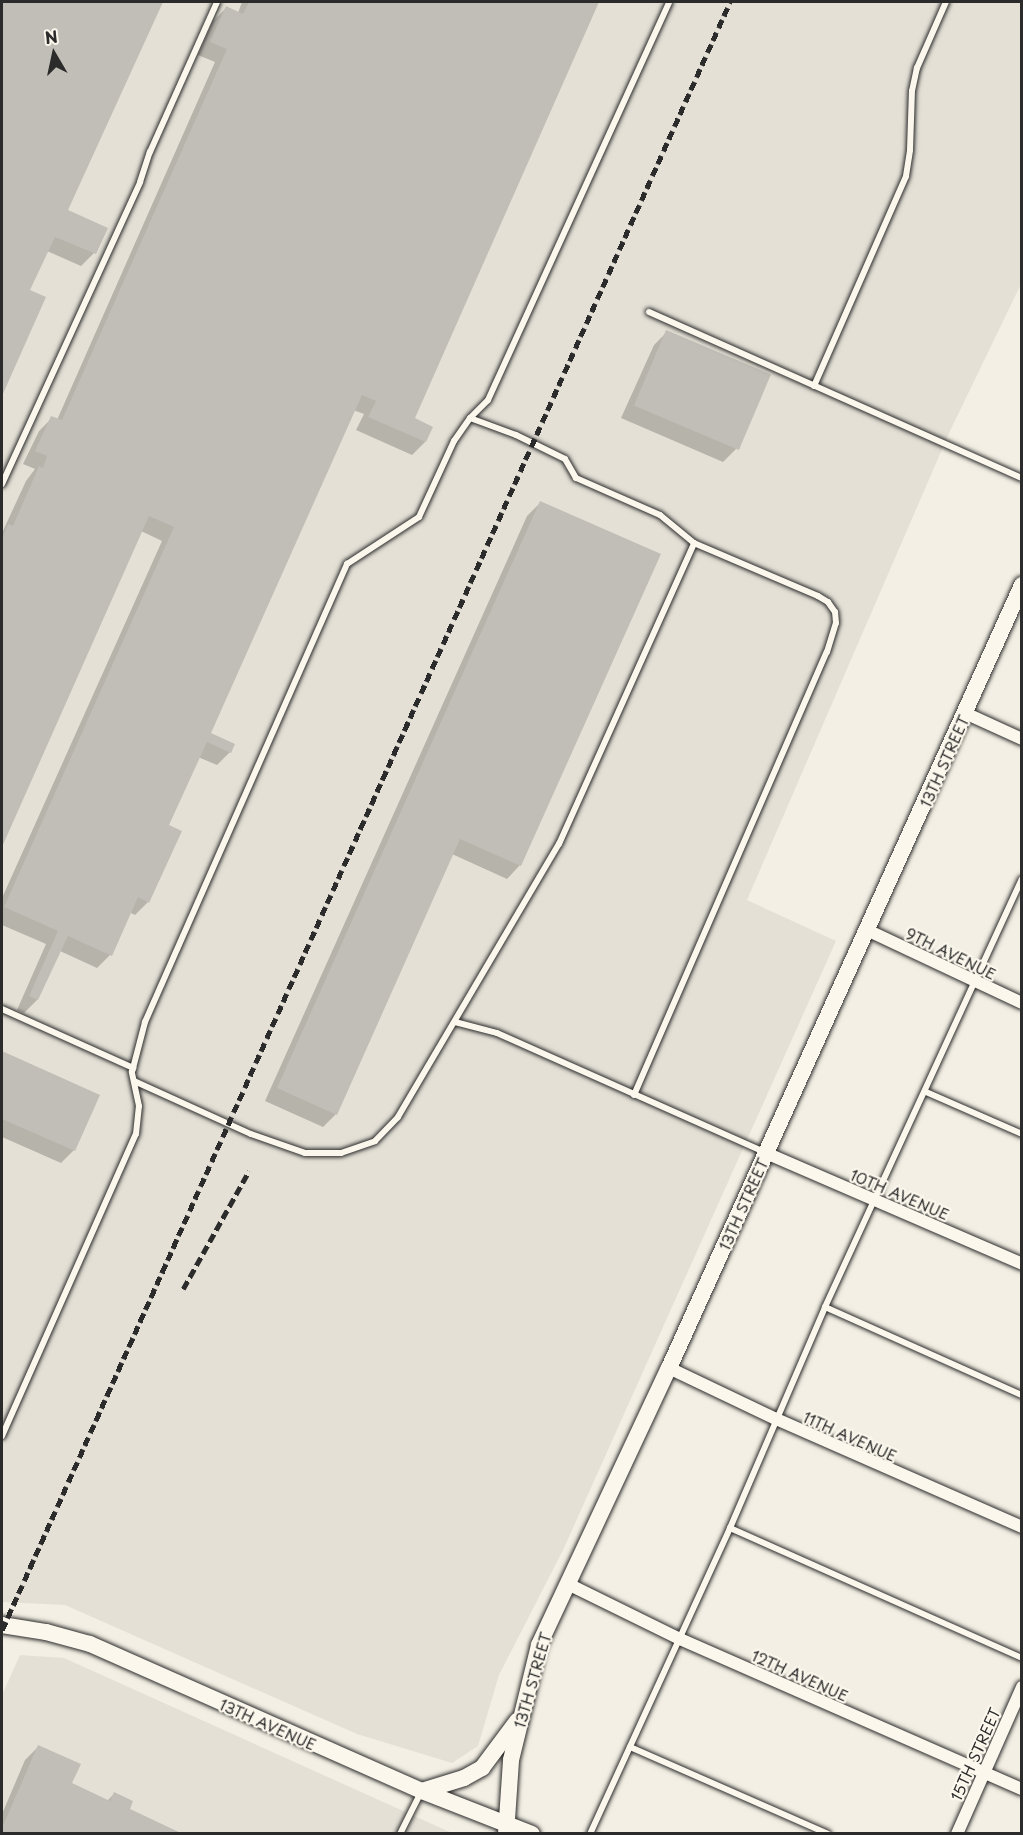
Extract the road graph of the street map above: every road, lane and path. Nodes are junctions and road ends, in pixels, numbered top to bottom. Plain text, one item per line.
1 (218, 2) edge
2 (669, 2) edge
3 (946, 2) edge
4 (649, 312) dead end
5 (814, 386) junction
6 (470, 418) junction
7 (1022, 478) edge
8 (2, 484) edge
9 (694, 543) junction
10 (1022, 585) edge
11 (965, 713) junction
12 (1022, 739) edge
13 (1022, 879) edge
14 (867, 930) junction
15 (975, 982) junction
16 (1022, 1003) edge
17 (2, 1009) edge
18 (455, 1022) junction
19 (133, 1068) junction
20 (134, 1081) junction
21 (926, 1092) junction
22 (634, 1095) junction
23 (1022, 1134) edge
24 (766, 1154) junction
25 (875, 1199) junction
26 (1022, 1264) edge
27 (825, 1307) junction
28 (669, 1368) junction
29 (1022, 1395) edge
30 (776, 1419) junction
31 (2, 1436) edge
32 (1022, 1527) edge
33 (730, 1528) junction
34 (568, 1584) junction
35 (2, 1625) edge
36 (680, 1639) junction
37 (1022, 1658) edge
38 (1022, 1687) edge
39 (521, 1716) junction
40 (630, 1747) junction
41 (982, 1771) junction
42 (1022, 1789) edge
43 (422, 1791) junction
44 (506, 1827) edge
45 (403, 1832) edge
46 (532, 1833) edge
47 (590, 1833) edge
48 (828, 1833) edge
49 (957, 1833) edge

1 - 8 lane
2 - 6 lane
3 - 5 lane
4 - 5 lane
5 - 7 lane
6 - 9 lane
6 - 19 lane
9 - 18 lane
9 - 22 lane
10 - 11 street, 13TH STREET
11 - 12 street
11 - 14 street, 13TH STREET
13 - 15 lane
14 - 15 street, 9TH AVENUE
14 - 24 street, 13TH STREET
15 - 16 street, 9TH AVENUE
15 - 21 lane
17 - 19 lane
18 - 20 lane
18 - 22 lane
19 - 20 lane
20 - 31 lane
21 - 23 lane
21 - 25 lane
22 - 24 lane
24 - 25 street, 10TH AVENUE
24 - 28 street, 13TH STREET
25 - 26 street, 10TH AVENUE
25 - 27 lane
27 - 29 lane
27 - 30 lane
28 - 30 street, 11TH AVENUE
28 - 34 street, 13TH STREET
30 - 32 street, 11TH AVENUE
30 - 33 lane
33 - 36 lane
33 - 37 lane
34 - 36 street, 12TH AVENUE
34 - 39 street, 13TH STREET
35 - 43 street, 13TH AVENUE
36 - 40 lane
36 - 41 street, 12TH AVENUE
38 - 41 street, 15TH STREET
39 - 43 street
39 - 44 street, 13TH STREET
40 - 47 lane
40 - 48 lane
41 - 42 street, 12TH AVENUE
41 - 49 street, 15TH STREET
43 - 44 street, 13TH AVENUE
43 - 45 lane
44 - 46 street, 13TH AVENUE

